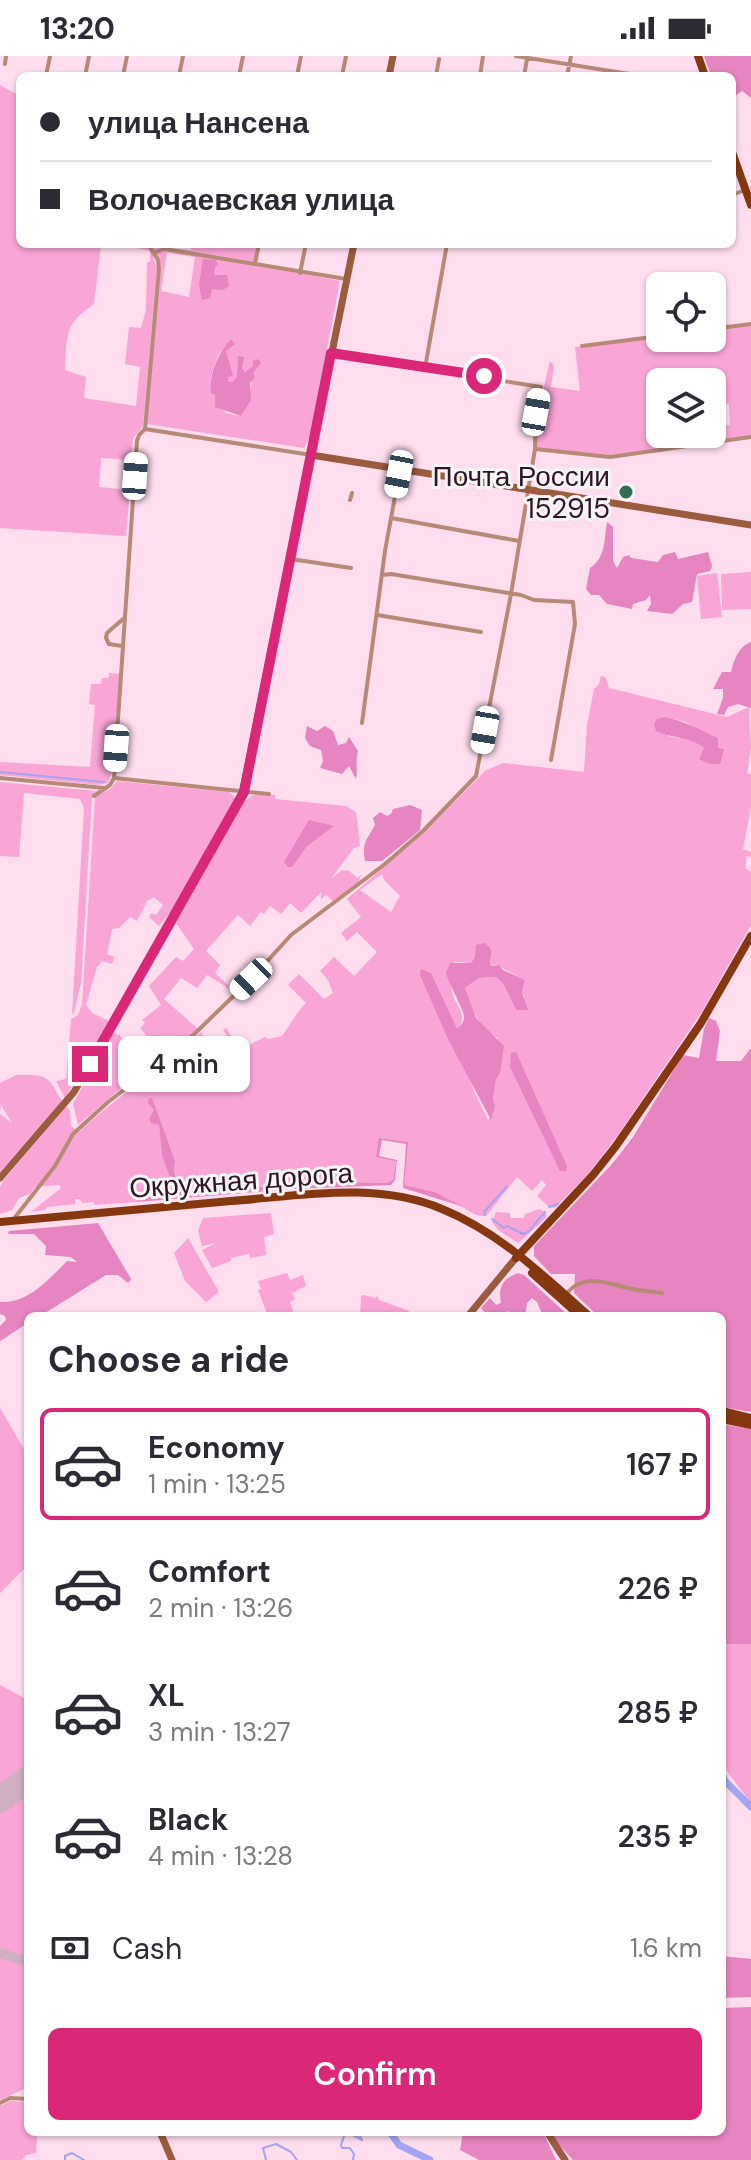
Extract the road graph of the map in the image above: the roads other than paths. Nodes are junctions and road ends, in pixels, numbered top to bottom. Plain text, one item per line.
1 (6, 56) edge
2 (516, 56) edge
3 (571, 56) edge
4 (527, 57) edge
5 (439, 59) dead end
6 (5, 64) dead end
7 (569, 66) junction
8 (437, 72) edge
9 (568, 72) edge
10 (613, 72) edge
11 (736, 164) edge
12 (745, 190) junction
13 (736, 193) edge
14 (751, 205) edge
15 (151, 248) edge
16 (258, 248) edge
17 (305, 248) edge
18 (353, 248) edge
19 (446, 248) edge
20 (154, 253) junction
21 (255, 263) junction
22 (300, 273) junction
23 (346, 279) junction
24 (751, 324) edge
25 (726, 327) edge
26 (646, 338) edge
27 (582, 346) dead end
28 (331, 353) junction
29 (425, 369) junction
30 (145, 429) junction
31 (751, 437) edge
32 (535, 449) junction
33 (311, 455) junction
34 (400, 469) junction
35 (527, 490) junction
36 (352, 493) dead end
37 (350, 500) dead end
38 (391, 518) junction
39 (751, 525) edge
40 (520, 541) junction
41 (291, 559) junction
42 (351, 568) dead end
43 (382, 575) junction
44 (511, 594) junction
45 (125, 613) junction
46 (377, 615) junction
47 (481, 632) dead end
48 (123, 646) junction
49 (362, 723) dead end
50 (551, 760) dead end
51 (0, 778) edge
52 (114, 778) junction
53 (104, 788) junction
54 (244, 792) junction
55 (269, 794) dead end
56 (94, 796) dead end
57 (751, 936) edge
58 (0, 1179) edge
59 (12, 1221) junction
60 (0, 1222) edge
61 (517, 1257) junction
62 (662, 1293) dead end
63 (565, 1295) junction
64 (471, 1312) edge
65 (576, 1312) edge
66 (584, 1312) edge
67 (726, 1412) edge
68 (751, 1418) edge
69 (726, 1420) edge
70 (751, 1425) edge
71 (24, 2099) edge
72 (0, 2103) edge
73 (161, 2136) edge
74 (550, 2136) edge
75 (172, 2160) edge
76 (565, 2160) edge

1 - 6 street
2 - 4 street
3 - 7 street
4 - 7 street
5 - 8 street
7 - 9 street
7 - 10 street
11 - 12 main road
12 - 13 street
12 - 14 main road
15 - 20 street
16 - 21 street
17 - 22 street
18 - 23 street
19 - 29 street
20 - 21 street
20 - 30 street
21 - 22 street
22 - 23 street
23 - 28 street
24 - 25 street
26 - 27 street
28 - 29 street
28 - 33 street
29 - 32 street
30 - 33 street
30 - 45 street
31 - 32 street
32 - 35 street
33 - 34 street
33 - 41 street
34 - 35 street
34 - 38 street
35 - 39 street
35 - 40 street
36 - 37 street
38 - 40 street
38 - 43 street
40 - 44 street
41 - 42 street
41 - 54 street
43 - 44 street
43 - 46 street
44 - 50 street
44 - 59 street
45 - 48 street
45 - 48 street
46 - 47 street
46 - 49 street
48 - 52 street
51 - 53 street
52 - 53 street
52 - 54 street
53 - 56 street
54 - 55 street
54 - 58 street
57 - 61 main road
59 - 60 main road, Окружная дорога
59 - 61 main road, Окружная дорога
61 - 63 main road, Окружная дорога
61 - 64 street
61 - 65 main road, Окружная дорога
62 - 63 street
63 - 66 main road, Окружная дорога
67 - 68 main road
69 - 70 main road
71 - 72 street
73 - 75 street
74 - 76 street

